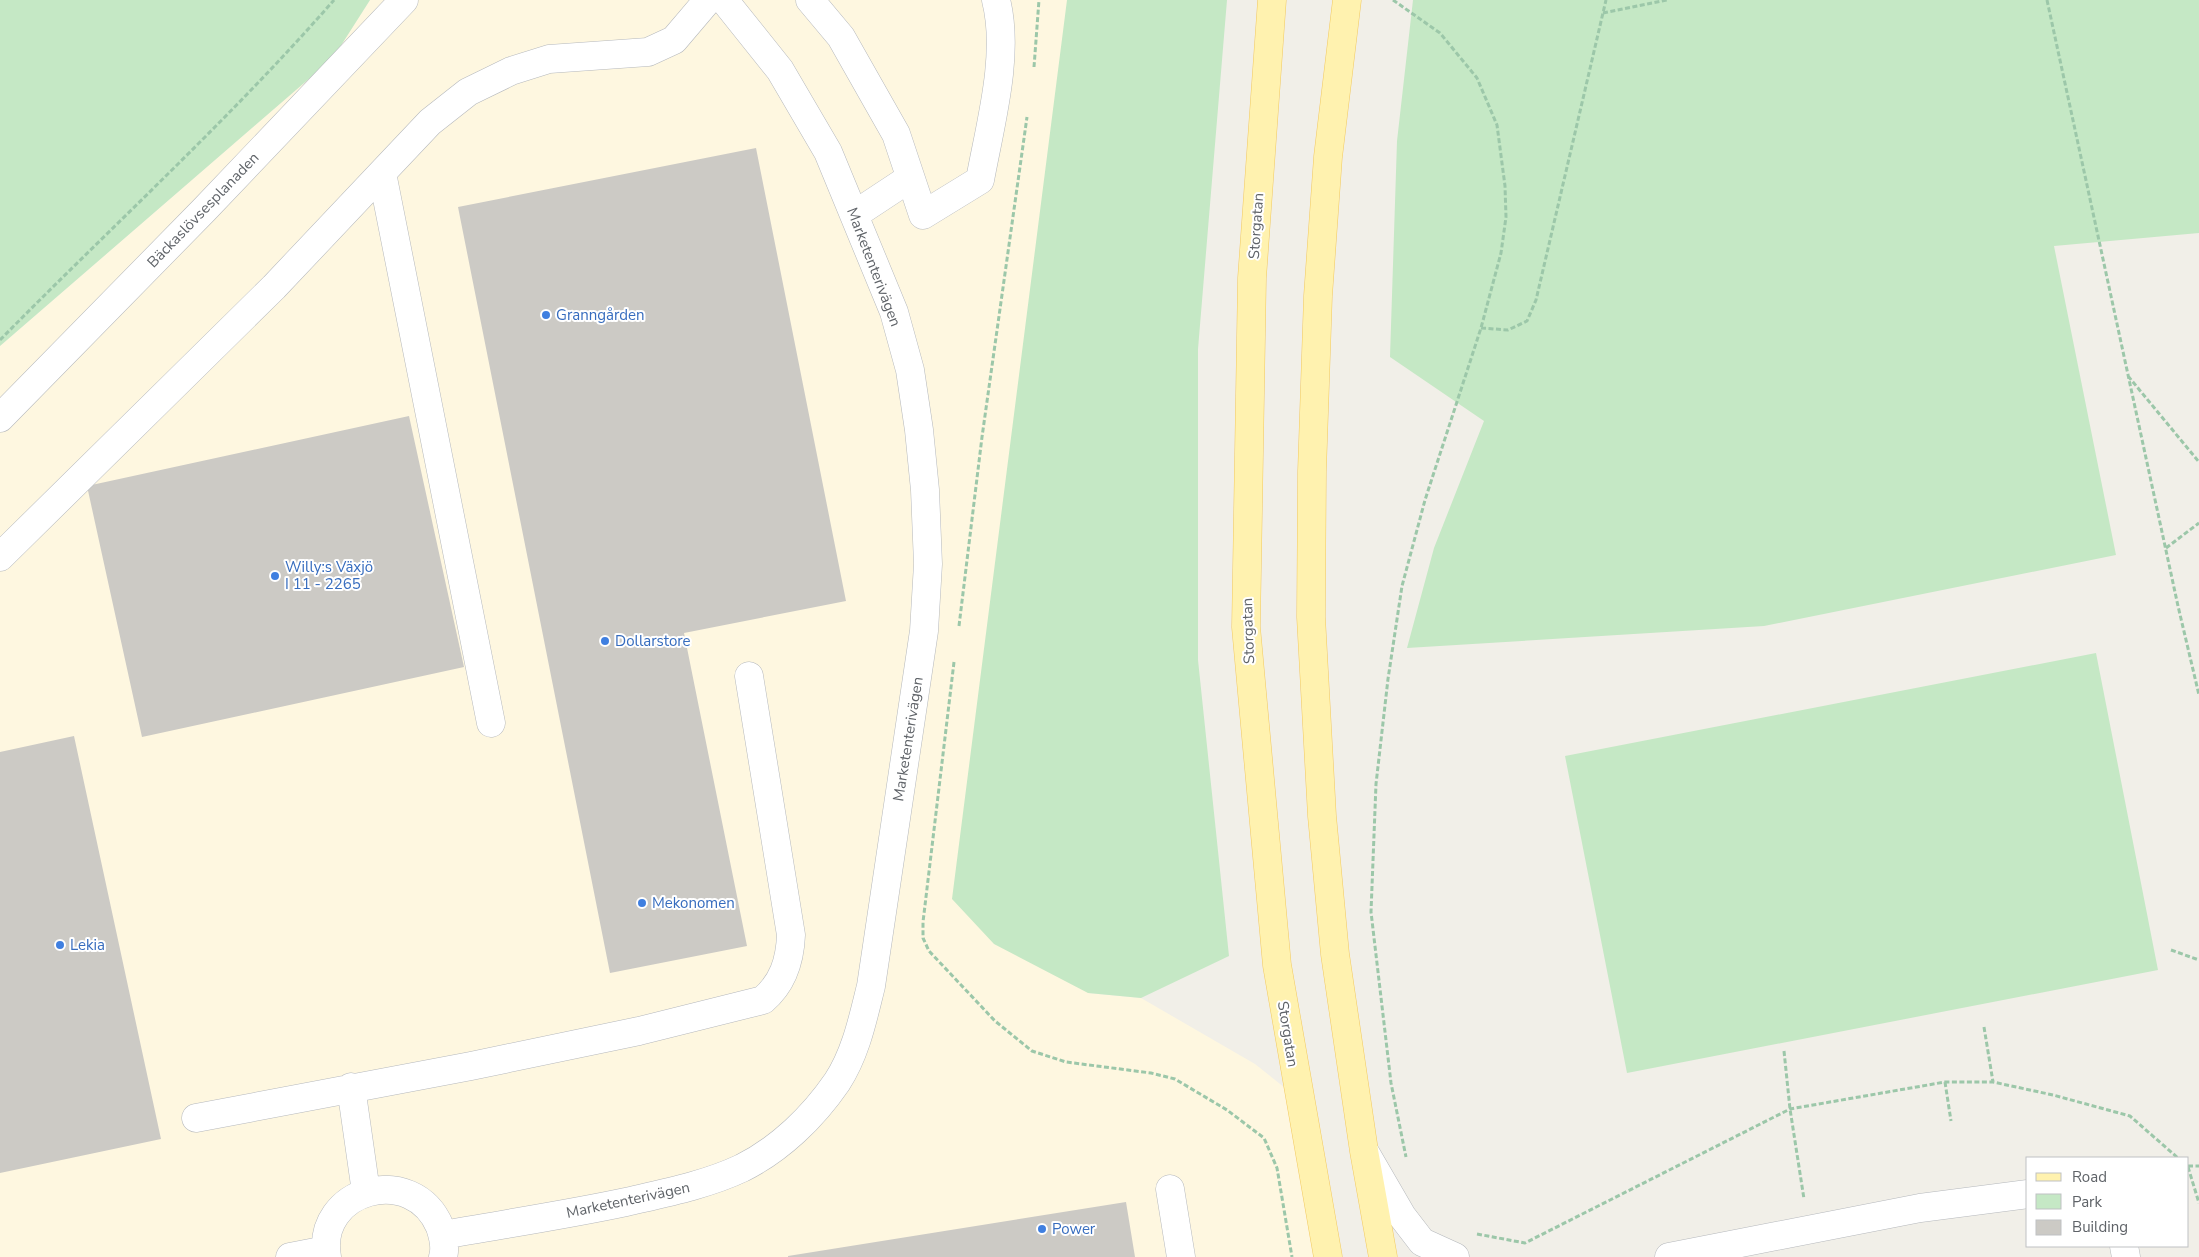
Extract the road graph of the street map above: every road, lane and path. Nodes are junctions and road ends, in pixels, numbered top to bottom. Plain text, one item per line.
1 (334, 0) edge
2 (404, 0) edge
3 (708, 0) edge
4 (724, 0) edge
5 (810, 0) edge
6 (996, 0) edge
7 (1039, 0) edge
8 (1272, 0) edge
9 (1347, 0) edge
10 (1393, 0) edge
11 (1606, 0) edge
12 (1667, 0) edge
13 (2047, 0) edge
14 (1603, 13) junction
15 (1034, 68) dead end
16 (1027, 116) dead end
17 (382, 173) junction
18 (910, 178) junction
19 (854, 215) junction
20 (1481, 328) junction
21 (0, 340) edge
22 (2128, 375) junction
23 (0, 418) edge
24 (2199, 462) edge
25 (2199, 523) edge
26 (2166, 549) junction
27 (0, 557) edge
28 (958, 631) dead end
29 (954, 661) dead end
30 (750, 676) dead end
31 (2199, 695) edge
32 (491, 723) dead end
33 (2171, 950) dead end
34 (2199, 960) edge
35 (1984, 1027) dead end
36 (1784, 1051) dead end
37 (1945, 1082) junction
38 (1993, 1082) junction
39 (351, 1087) junction
40 (1790, 1109) junction
41 (196, 1118) dead end
42 (1951, 1121) dead end
43 (1364, 1152) junction
44 (2177, 1157) edge
45 (1407, 1159) dead end
46 (2189, 1169) edge
47 (1170, 1189) dead end
48 (366, 1192) junction
49 (2026, 1194) edge
50 (1804, 1203) dead end
51 (2199, 1203) edge
52 (1471, 1233) dead end
53 (443, 1246) edge
54 (327, 1253) edge
55 (290, 1257) edge
56 (1181, 1257) edge
57 (1292, 1257) edge
58 (1328, 1257) edge
59 (1383, 1257) edge
60 (1455, 1257) edge
61 (1669, 1257) edge

1 - 21 path
2 - 23 street, Bäckaslövsesplanaden
3 - 17 street
4 - 19 street, Marketenterivägen
5 - 18 street
6 - 18 street
7 - 15 path
8 - 58 main road, Storgatan
9 - 43 main road
10 - 20 path
11 - 14 path
12 - 14 path
13 - 22 path
14 - 20 path
16 - 28 path
17 - 27 street
17 - 32 street
18 - 19 street
19 - 53 street, Marketenterivägen
20 - 45 path
22 - 24 path
22 - 26 path
25 - 26 path
26 - 31 path
29 - 57 path
30 - 39 street
33 - 34 path
35 - 38 path
36 - 40 path
37 - 38 path
37 - 40 path
37 - 42 path
38 - 44 path
39 - 41 street
39 - 48 street
40 - 50 path
40 - 52 path
43 - 59 main road
43 - 60 street
46 - 51 path
47 - 56 street
48 - 53 street
48 - 54 street
49 - 61 street
54 - 55 street

